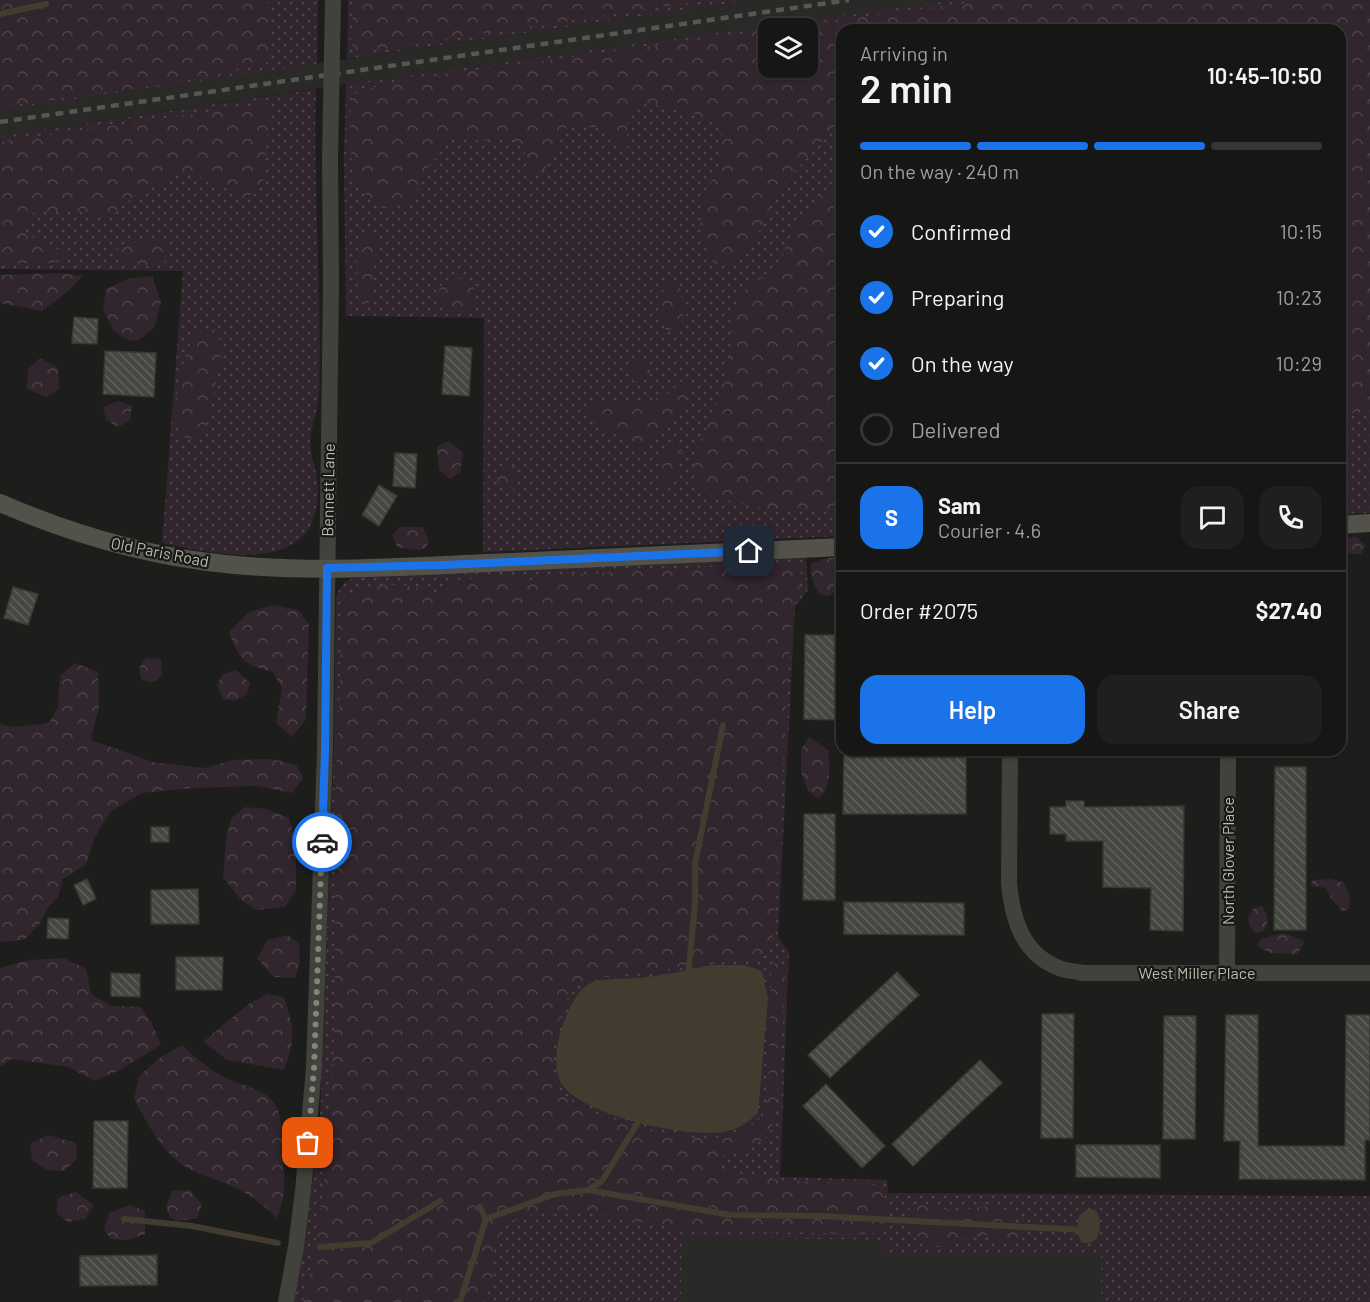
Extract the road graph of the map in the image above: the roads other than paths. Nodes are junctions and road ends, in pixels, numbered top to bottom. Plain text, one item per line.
1 (333, 0) edge
2 (0, 503) edge
3 (1370, 523) edge
4 (1346, 525) edge
5 (836, 547) edge
6 (327, 568) junction
7 (1010, 756) edge
8 (1228, 756) edge
9 (1227, 972) junction
10 (1370, 973) edge
11 (286, 1302) edge

1 - 6 street, Bennett Lane, bridge
2 - 6 main road, Old Paris Road
3 - 4 main road
5 - 6 main road, Old Paris Road
6 - 11 street, Bennett Lane
7 - 9 street, West Miller Place
8 - 9 street, North Glover Place
9 - 10 street, West Miller Place

